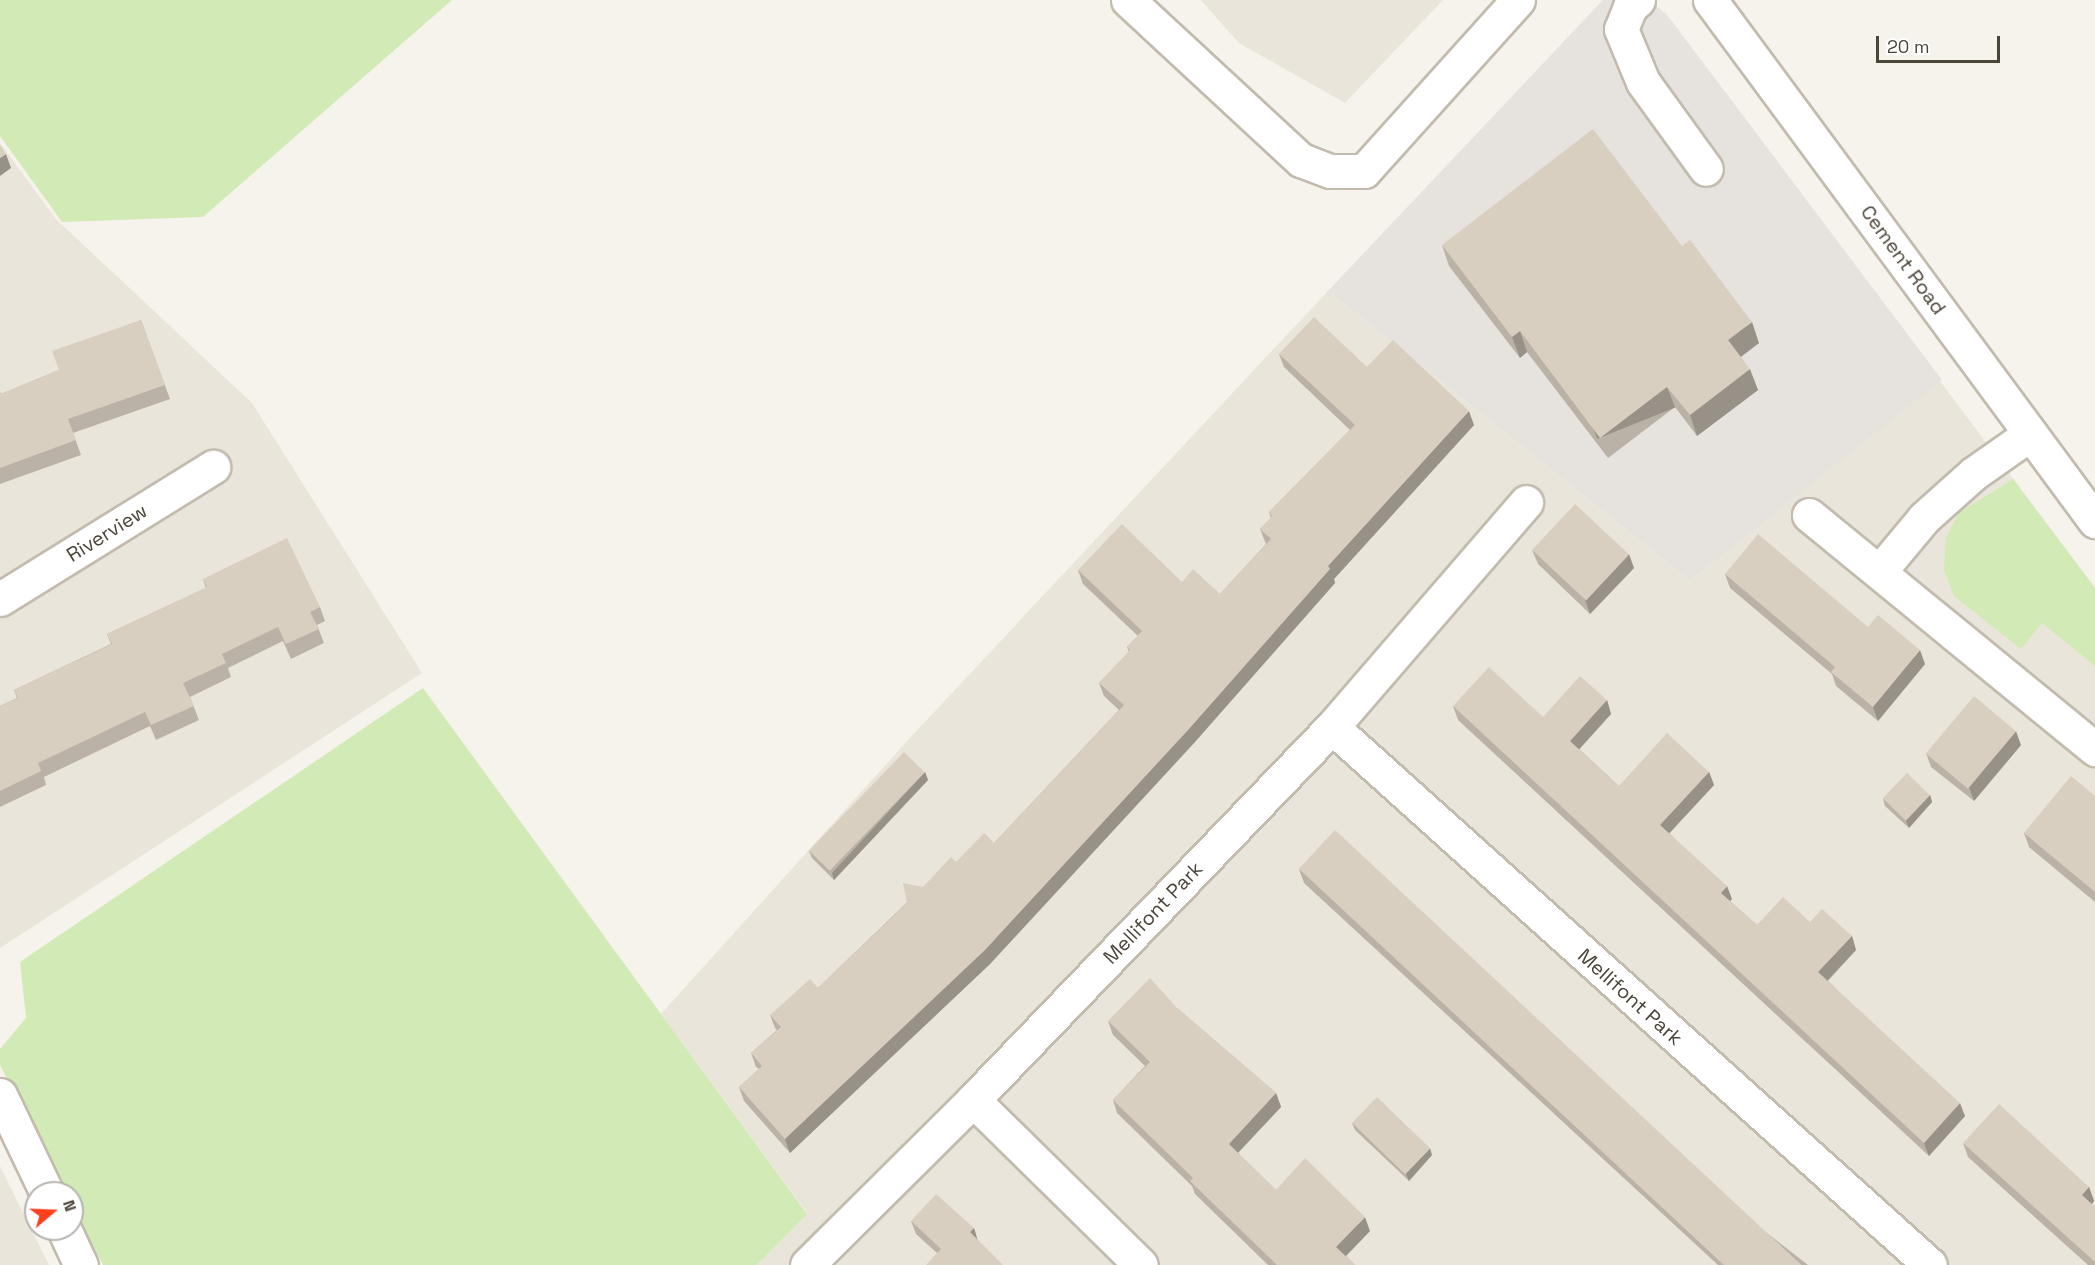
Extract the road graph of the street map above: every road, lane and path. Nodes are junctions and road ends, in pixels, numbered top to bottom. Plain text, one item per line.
1 (1128, 0) edge
2 (1518, 0) edge
3 (1638, 0) edge
4 (1710, 0) edge
5 (1706, 169) dead end
6 (2030, 434) junction
7 (213, 467) dead end
8 (1526, 502) dead end
9 (1809, 515) dead end
10 (2095, 521) edge
11 (1879, 572) junction
12 (0, 598) edge
13 (1332, 727) junction
14 (2095, 749) edge
15 (0, 1095) edge
16 (973, 1100) junction
17 (41, 1181) edge
18 (70, 1241) edge
19 (81, 1265) edge
20 (807, 1265) edge
21 (1141, 1265) edge
22 (1930, 1265) edge

1 - 2 street
3 - 5 street
4 - 6 street, Cement Road
6 - 10 street, Cement Road
6 - 11 street
7 - 12 street, Riverview
8 - 13 street, Mellifont Park
9 - 11 street
11 - 14 street
13 - 16 street, Mellifont Park
13 - 22 street, Mellifont Park
15 - 17 street
16 - 20 street, Mellifont Park
16 - 21 street
18 - 19 street

